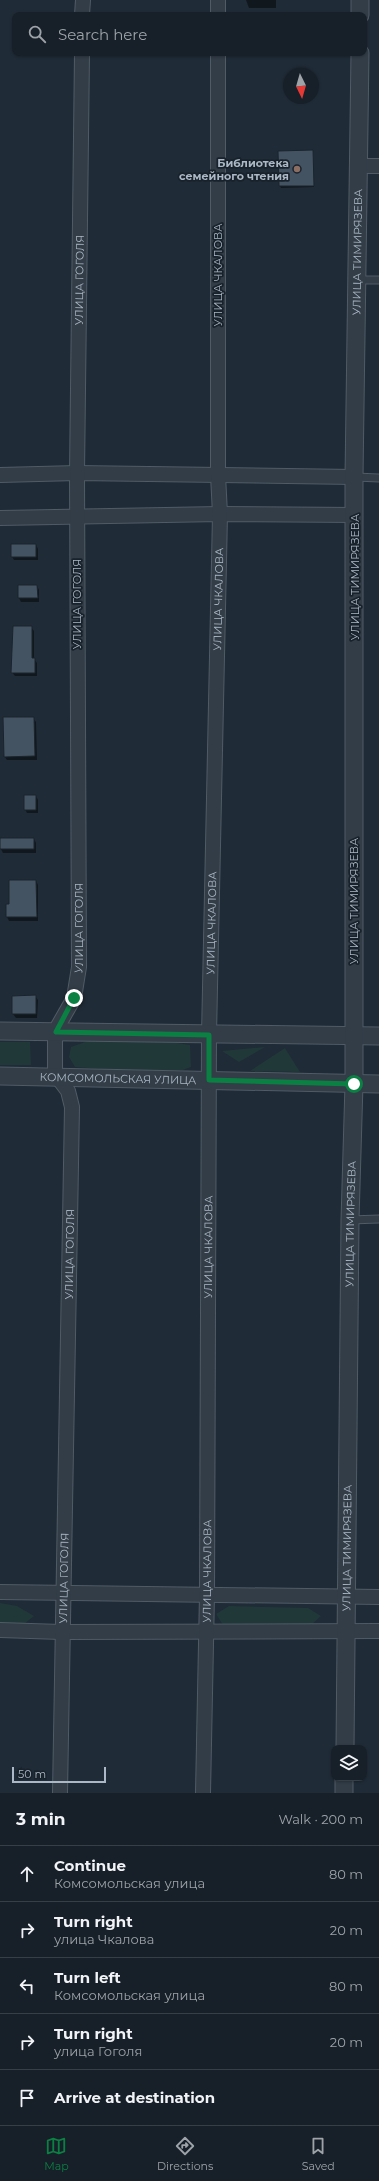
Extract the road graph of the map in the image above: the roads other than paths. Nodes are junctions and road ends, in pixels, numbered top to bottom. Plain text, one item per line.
1 (83, 0) edge
2 (218, 0) edge
3 (360, 0) edge
4 (82, 12) edge
5 (218, 12) edge
6 (360, 12) edge
7 (82, 56) edge
8 (218, 56) edge
9 (360, 56) edge
10 (358, 166) junction
11 (379, 166) edge
12 (356, 280) junction
13 (379, 280) edge
14 (77, 473) junction
15 (0, 475) edge
16 (218, 475) junction
17 (354, 478) junction
18 (379, 478) edge
19 (220, 514) junction
20 (355, 515) junction
21 (77, 516) junction
22 (0, 518) edge
23 (0, 1031) edge
24 (56, 1032) junction
25 (209, 1035) junction
26 (354, 1036) junction
27 (379, 1036) edge
28 (0, 1076) edge
29 (56, 1076) junction
30 (209, 1080) junction
31 (354, 1084) junction
32 (379, 1084) edge
33 (379, 1219) edge
34 (350, 1220) junction
35 (0, 1592) edge
36 (63, 1594) junction
37 (207, 1594) junction
38 (347, 1597) junction
39 (379, 1597) edge
40 (0, 1630) edge
41 (346, 1630) junction
42 (379, 1631) edge
43 (62, 1632) junction
44 (206, 1632) junction
45 (345, 1745) edge
46 (344, 1781) edge
47 (60, 1793) edge
48 (203, 1793) edge
49 (344, 1793) edge

1 - 4 street
2 - 5 street
3 - 6 street
7 - 14 street, УЛИЦА ГОГОЛЯ
8 - 16 street, УЛИЦА ЧКАЛОВА
9 - 10 street, УЛИЦА ТИМИРЯЗЕВА
10 - 11 street
10 - 12 street, УЛИЦА ТИМИРЯЗЕВА
12 - 13 lane
12 - 17 street, УЛИЦА ТИМИРЯЗЕВА
14 - 15 street
14 - 16 street
14 - 21 street, УЛИЦА ГОГОЛЯ
16 - 17 street
16 - 19 street, УЛИЦА ЧКАЛОВА
17 - 18 lane
17 - 20 street, УЛИЦА ТИМИРЯЗЕВА
19 - 20 street
19 - 21 street
19 - 25 street, УЛИЦА ЧКАЛОВА
20 - 26 street, УЛИЦА ТИМИРЯЗЕВА
21 - 22 street
21 - 24 street, УЛИЦА ГОГОЛЯ
23 - 24 street
24 - 25 street
24 - 29 street, УЛИЦА ГОГОЛЯ
25 - 26 street
25 - 30 street, УЛИЦА ЧКАЛОВА
26 - 27 street
26 - 31 street, УЛИЦА ТИМИРЯЗЕВА
28 - 29 street, КОМСОМОЛЬСКАЯ УЛИЦА
29 - 30 street, КОМСОМОЛЬСКАЯ УЛИЦА
29 - 36 street, УЛИЦА ГОГОЛЯ
30 - 31 street, КОМСОМОЛЬСКАЯ УЛИЦА
30 - 37 street, УЛИЦА ЧКАЛОВА
31 - 32 street, КОМСОМОЛЬСКАЯ УЛИЦА
31 - 34 street, УЛИЦА ТИМИРЯЗЕВА
33 - 34 lane
34 - 38 street, УЛИЦА ТИМИРЯЗЕВА
35 - 36 street
36 - 37 street
36 - 43 street, УЛИЦА ГОГОЛЯ
37 - 38 street
37 - 44 street, УЛИЦА ЧКАЛОВА
38 - 39 street
38 - 41 street, УЛИЦА ТИМИРЯЗЕВА
40 - 43 street
41 - 42 street
41 - 44 street
41 - 45 street, УЛИЦА ТИМИРЯЗЕВА
43 - 44 street
43 - 47 street, УЛИЦА ГОГОЛЯ
44 - 48 street, УЛИЦА ЧКАЛОВА
46 - 49 street

